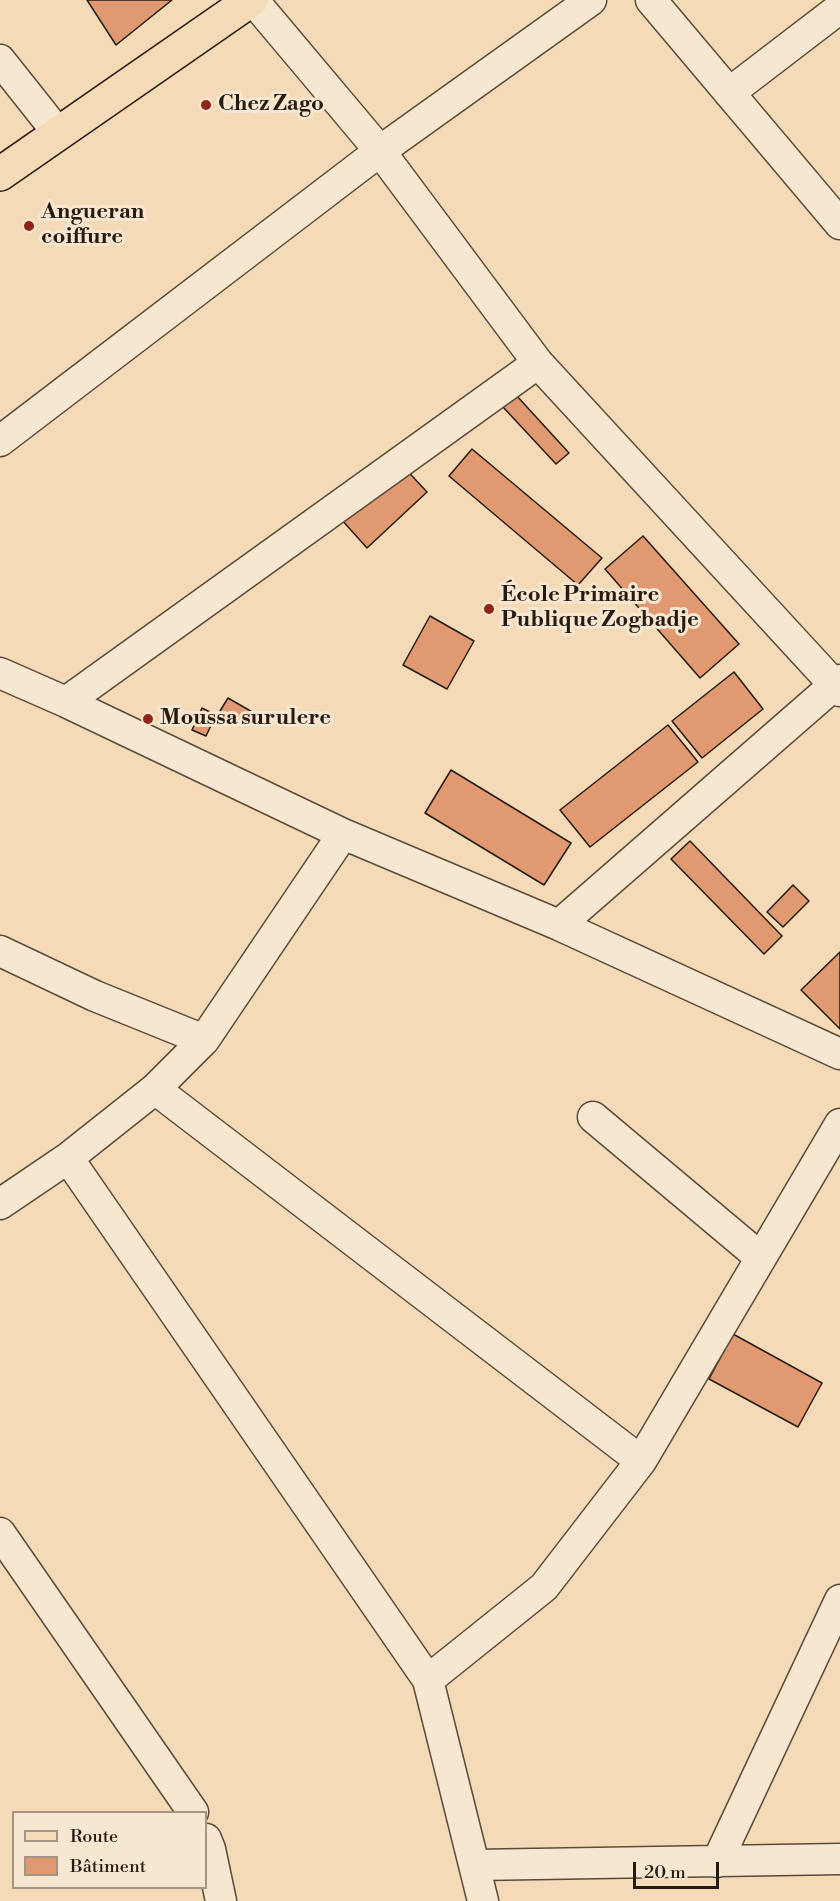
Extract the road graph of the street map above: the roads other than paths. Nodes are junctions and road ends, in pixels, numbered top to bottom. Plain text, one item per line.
1 (252, 0) edge
2 (591, 0) edge
3 (651, 0) edge
4 (840, 8) edge
5 (0, 60) edge
6 (729, 93) junction
7 (58, 133) junction
8 (380, 151) junction
9 (0, 174) edge
10 (840, 224) edge
11 (538, 363) junction
12 (0, 441) edge
13 (0, 673) edge
14 (838, 686) edge
15 (66, 702) junction
16 (343, 834) junction
17 (559, 925) junction
18 (0, 951) edge
19 (204, 1040) junction
20 (840, 1054) edge
21 (155, 1089) junction
22 (593, 1117) dead end
23 (840, 1125) edge
24 (68, 1158) junction
25 (0, 1204) edge
26 (761, 1258) junction
27 (641, 1461) junction
28 (0, 1533) edge
29 (840, 1600) edge
30 (428, 1680) junction
31 (192, 1811) edge
32 (207, 1842) edge
33 (840, 1859) edge
34 (717, 1862) junction
35 (475, 1865) junction
36 (221, 1901) edge
37 (483, 1901) edge

1 - 7 main road
1 - 8 street
2 - 8 street
3 - 6 street
4 - 6 street
5 - 7 street
6 - 10 street
7 - 9 main road
8 - 11 street
8 - 12 street
11 - 14 street
11 - 15 street
13 - 15 street
14 - 17 street
15 - 16 street
16 - 17 street
16 - 19 street
17 - 20 street
18 - 19 street
19 - 21 street
21 - 24 street
21 - 27 street
22 - 26 street
23 - 26 street
24 - 25 street
24 - 30 street
26 - 27 street
27 - 30 street
28 - 31 street
29 - 34 street
30 - 35 street
32 - 36 street
33 - 34 street
34 - 35 street
35 - 37 street

